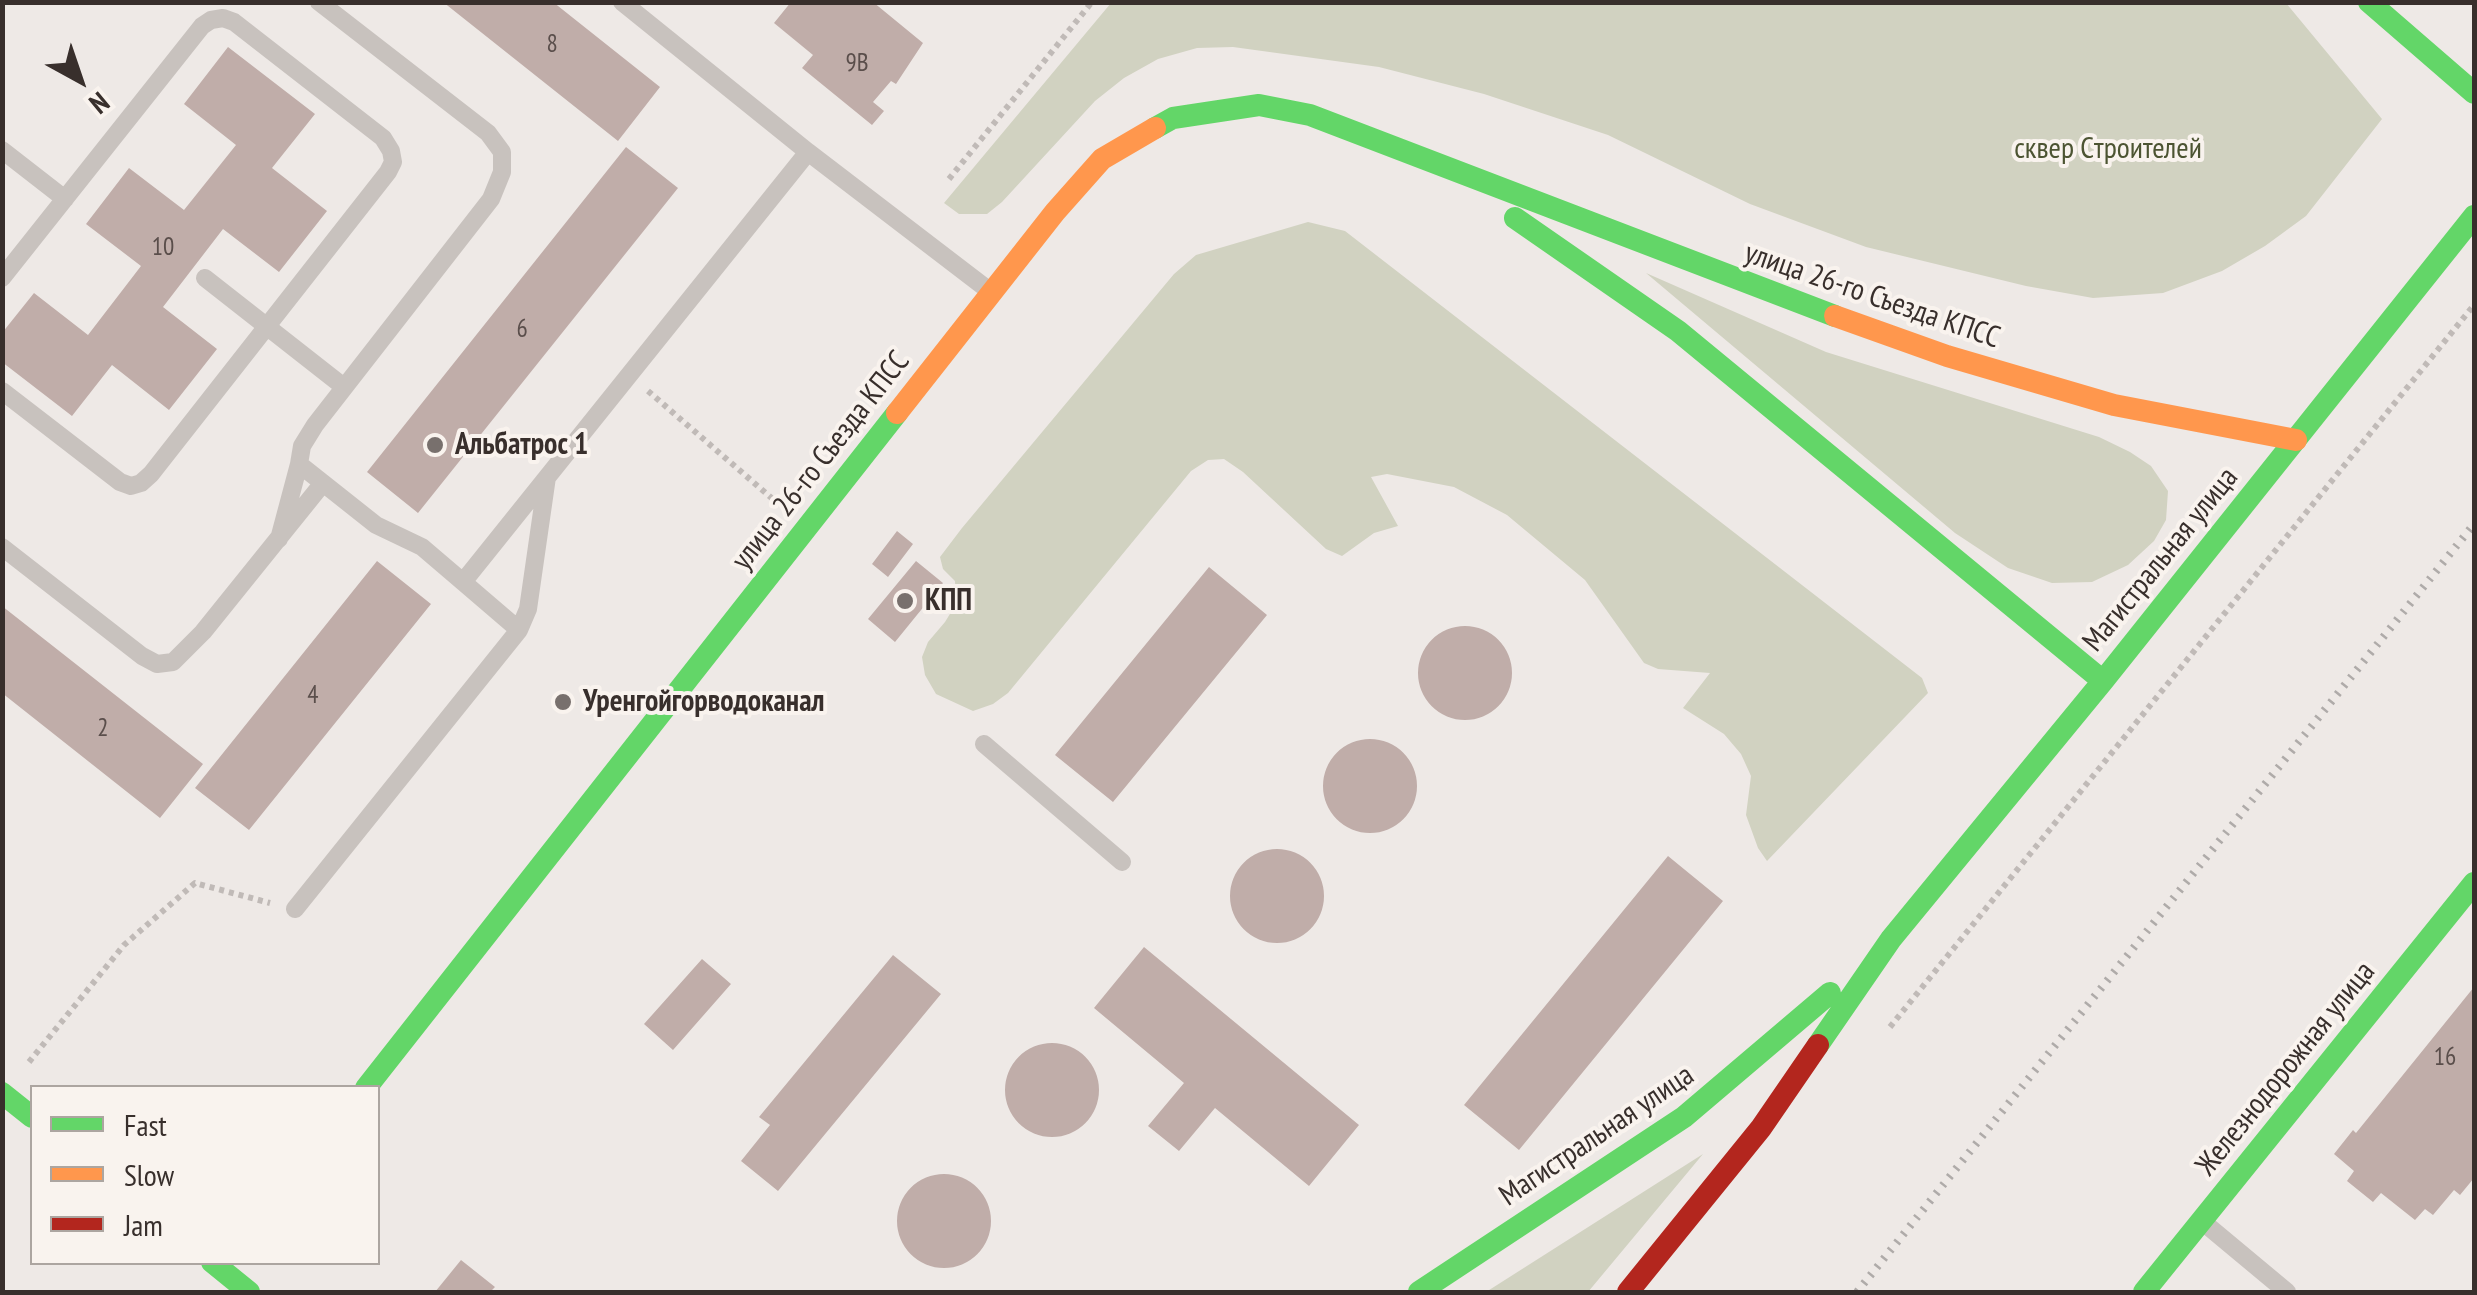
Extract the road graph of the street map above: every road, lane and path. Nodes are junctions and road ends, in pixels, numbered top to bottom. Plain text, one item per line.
1 (319, 2) edge
2 (622, 2) edge
3 (1092, 2) edge
4 (2368, 2) edge
5 (2474, 92) edge
6 (2, 150) edge
7 (808, 152) junction
8 (1441, 169) junction
9 (949, 179) dead end
10 (65, 199) junction
11 (2474, 216) edge
12 (2, 278) edge
13 (205, 278) dead end
14 (992, 292) junction
15 (2474, 306) edge
16 (267, 326) junction
17 (630, 375) junction
18 (344, 387) junction
19 (2, 391) edge
20 (2296, 440) junction
21 (300, 464) junction
22 (547, 476) junction
23 (323, 483) junction
24 (807, 528) junction
25 (278, 539) junction
26 (2, 547) edge
27 (464, 582) junction
28 (519, 630) junction
29 (2103, 681) junction
30 (984, 744) dead end
31 (1122, 862) dead end
32 (2474, 884) edge
33 (295, 910) joint
34 (1891, 939) junction
35 (1888, 1030) dead end
36 (368, 1085) edge
37 (3, 1093) edge
38 (30, 1115) edge
39 (2201, 1221) junction
40 (217, 1269) edge
41 (249, 1292) edge
42 (1419, 1292) edge
43 (1628, 1292) edge
44 (2144, 1292) edge
45 (2288, 1292) edge

1 - 18 lane
2 - 7 lane
3 - 9 path
4 - 5 main road
6 - 10 lane
7 - 14 lane
7 - 17 lane
8 - 14 main road, улица 26-го Съезда КПСС
8 - 20 main road, улица 26-го Съезда КПСС
8 - 29 main road, улица 26-го Съезда КПСС
10 - 12 lane
10 - 16 lane
11 - 20 main road, Магистральная улица
13 - 16 lane
14 - 24 main road, улица 26-го Съезда КПСС
15 - 35 path
16 - 18 lane
16 - 19 lane
17 - 22 lane
17 - 24 path
18 - 21 lane
20 - 29 main road, Магистральная улица
21 - 23 lane
21 - 25 lane
22 - 27 lane
22 - 28 lane
23 - 25 lane
23 - 27 lane
24 - 36 main road, улица 26-го Съезда КПСС
25 - 26 lane
27 - 28 lane
28 - 33 lane
29 - 34 main road, Магистральная улица
30 - 31 lane
32 - 39 main road, Железнодорожная улица
33 - 37 path
34 - 42 main road, Магистральная улица
34 - 43 main road, Магистральная улица
37 - 38 main road
39 - 44 main road, Железнодорожная улица
39 - 45 lane
40 - 41 main road

